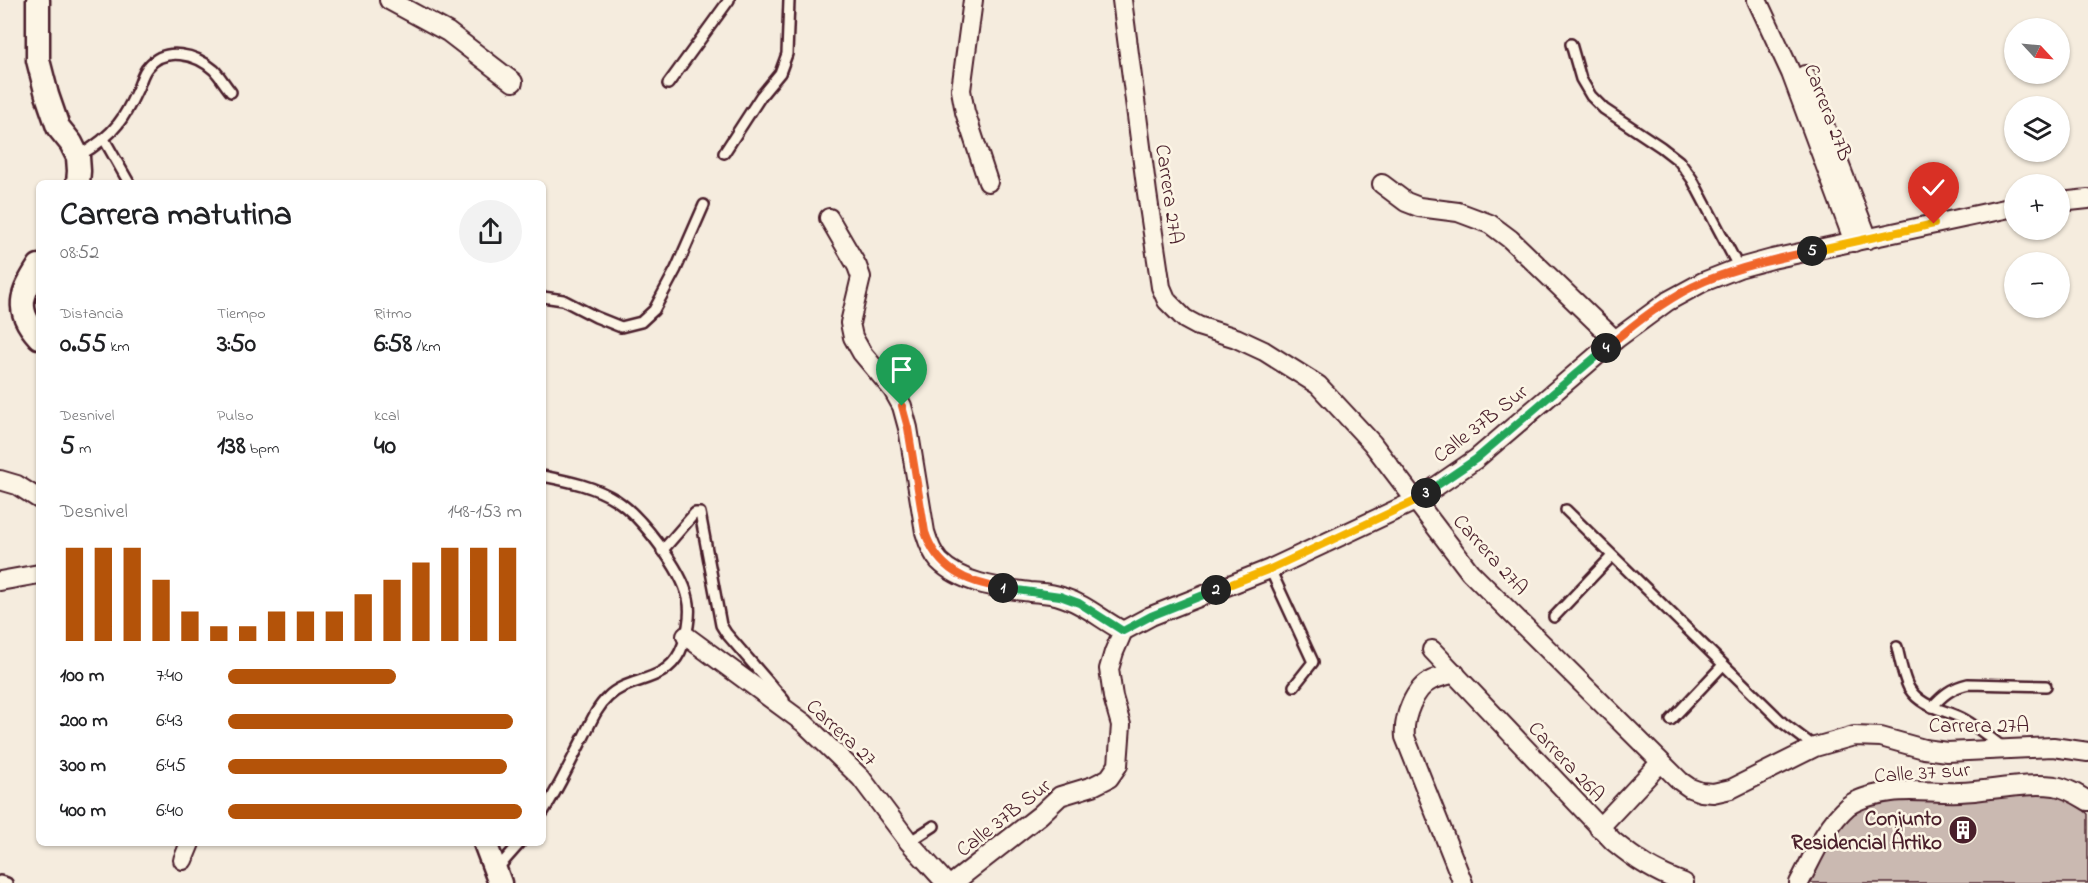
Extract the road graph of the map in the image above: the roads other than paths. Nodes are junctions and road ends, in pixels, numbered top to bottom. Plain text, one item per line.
1 (38, 0) edge
2 (389, 0) edge
3 (729, 0) edge
4 (789, 0) edge
5 (973, 0) edge
6 (1122, 0) edge
7 (1757, 0) edge
8 (1770, 0) edge
9 (1571, 44) dead end
10 (1797, 70) junction
11 (513, 82) dead end
12 (668, 84) dead end
13 (231, 92) dead end
14 (104, 139) junction
15 (724, 153) dead end
16 (78, 157) junction
17 (78, 180) edge
18 (127, 180) edge
19 (988, 182) dead end
20 (1382, 184) dead end
21 (2088, 199) edge
22 (2070, 201) edge
23 (704, 205) dead end
24 (2004, 209) edge
25 (829, 218) dead end
26 (1861, 240) junction
27 (1740, 268) junction
28 (36, 271) edge
29 (546, 297) edge
30 (36, 333) edge
31 (1615, 340) junction
32 (546, 477) edge
33 (0, 480) edge
34 (36, 497) edge
35 (1415, 501) junction
36 (1566, 510) dead end
37 (662, 551) junction
38 (1612, 556) junction
39 (1270, 569) junction
40 (36, 575) edge
41 (0, 581) edge
42 (1554, 617) dead end
43 (1123, 631) junction
44 (686, 636) junction
45 (1897, 647) dead end
46 (1432, 650) dead end
47 (1723, 665) junction
48 (1455, 673) junction
49 (1294, 686) dead end
50 (2046, 686) dead end
51 (1932, 707) junction
52 (1671, 720) dead end
53 (804, 723) junction
54 (1815, 747) junction
55 (2005, 748) junction
56 (2088, 752) edge
57 (1660, 763) junction
58 (2088, 801) edge
59 (546, 806) edge
60 (934, 826) dead end
61 (1599, 828) junction
62 (909, 842) junction
63 (486, 846) edge
64 (518, 846) edge
65 (497, 877) edge
66 (0, 881) edge
67 (8, 883) edge
68 (946, 883) edge
69 (953, 883) edge
70 (1463, 883) edge
71 (1684, 883) edge
72 (1799, 883) edge

1 - 16 street
2 - 11 street
3 - 12 lane
4 - 15 lane
5 - 19 street
6 - 35 street, Carrera 27A
7 - 10 street, Carrera 27B
8 - 10 street, Carrera 27B
9 - 27 lane
10 - 26 street, Carrera 27B
13 - 14 lane
14 - 16 lane
14 - 18 lane
16 - 17 street
20 - 31 street
21 - 22 street
23 - 29 lane
24 - 26 street, Calle 37B Sur
25 - 43 street
26 - 27 street, Calle 37B Sur
27 - 31 street, Calle 37B Sur
28 - 30 street
31 - 35 street, Calle 37B Sur
32 - 37 lane
33 - 34 street
35 - 39 street, Calle 37B Sur
35 - 57 street, Carrera 27A
36 - 38 lane
37 - 44 lane
37 - 53 lane
38 - 42 lane
38 - 47 lane
39 - 43 street, Calle 37B Sur
39 - 49 lane
40 - 41 street
43 - 69 street, Calle 37B Sur
44 - 53 street, Carrera 27
44 - 59 lane
45 - 51 lane
46 - 48 street, Carrera 26A
47 - 52 lane
47 - 54 lane
48 - 61 street, Carrera 26A
48 - 70 street
50 - 51 lane
51 - 55 lane
53 - 62 street, Carrera 27
54 - 55 street, Carrera 27A
54 - 57 street, Carrera 27A
55 - 56 street, Carrera 27A
57 - 61 street
58 - 72 street, Calle 37 sur
60 - 62 lane
61 - 71 street, Carrera 26A
62 - 68 street, Carrera 27
63 - 65 street
64 - 65 lane
66 - 67 lane

